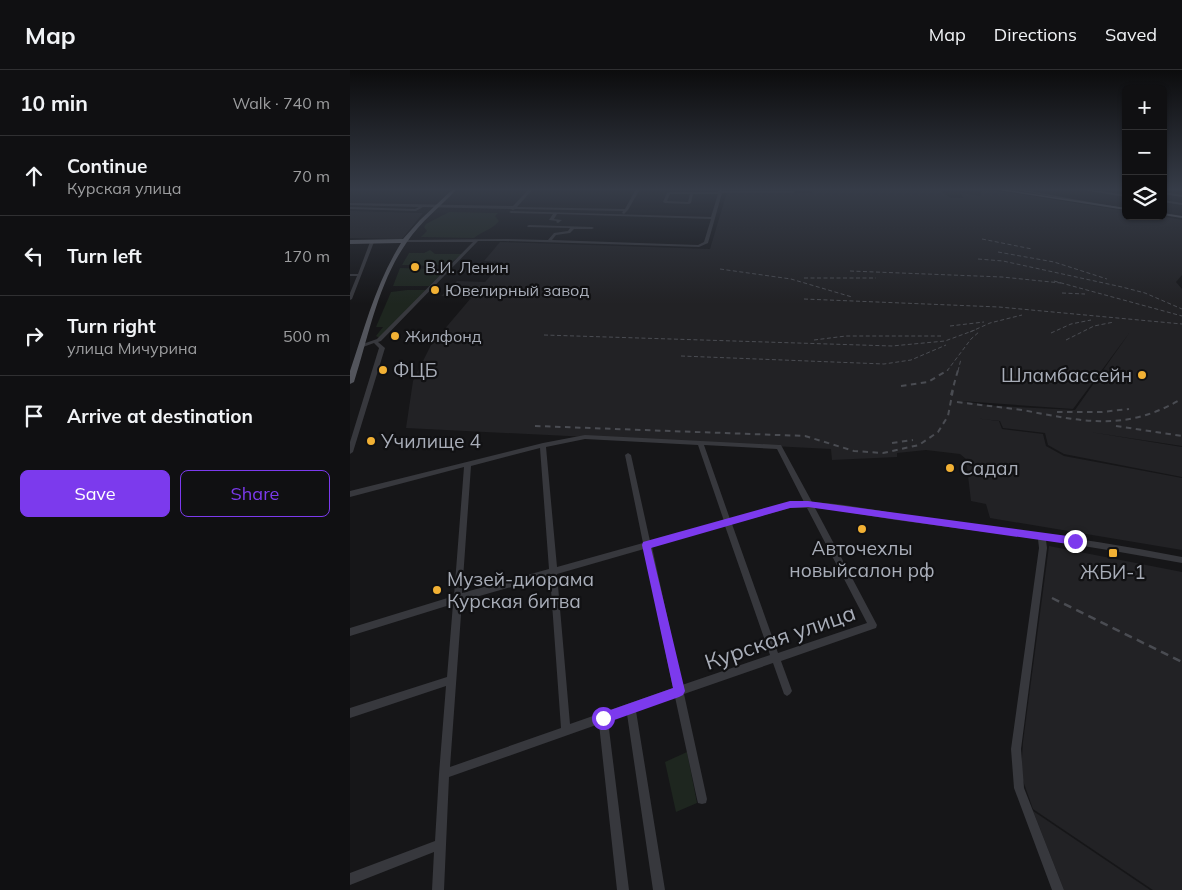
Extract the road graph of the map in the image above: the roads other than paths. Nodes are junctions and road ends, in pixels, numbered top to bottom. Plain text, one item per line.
1 (417, 227) edge
2 (569, 227) edge
3 (710, 227) edge
4 (572, 228) junction
5 (592, 228) dead end
6 (476, 241) junction
7 (350, 242) edge
8 (372, 242) junction
9 (404, 242) junction
10 (549, 242) junction
11 (360, 274) junction
12 (350, 275) edge
13 (350, 299) edge
14 (374, 342) junction
15 (363, 345) junction
16 (350, 382) edge
17 (700, 443) junction
18 (543, 445) junction
19 (350, 452) edge
20 (628, 456) dead end
21 (468, 464) junction
22 (350, 494) edge
23 (808, 504) junction
24 (726, 522) junction
25 (1042, 536) junction
26 (646, 545) junction
27 (1182, 560) edge
28 (554, 571) junction
29 (457, 599) junction
30 (350, 632) edge
31 (775, 659) junction
32 (451, 680) junction
33 (787, 690) dead end
34 (679, 691) junction
35 (631, 708) junction
36 (350, 713) edge
37 (603, 718) junction
38 (566, 731) junction
39 (444, 774) junction
40 (702, 799) dead end
41 (442, 844) junction
42 (350, 879) edge
43 (438, 890) edge
44 (623, 890) edge
45 (659, 890) edge
46 (1058, 890) edge

1 - 9 main road
2 - 4 street
3 - 10 street
4 - 5 street
4 - 10 street
6 - 9 street
6 - 10 street
6 - 14 street
7 - 8 main road
8 - 9 main road
8 - 11 street
9 - 15 main road
11 - 12 street
11 - 13 street
14 - 15 street
14 - 19 street
15 - 16 main road
17 - 18 street
17 - 23 street
17 - 24 street
18 - 21 street
18 - 28 street
20 - 26 street
21 - 22 street
21 - 29 street
23 - 24 street
23 - 25 street
23 - 31 street, Курская улица
24 - 26 street
24 - 31 street
25 - 27 street
25 - 46 street
26 - 28 street
26 - 34 street
28 - 29 street
28 - 38 street
29 - 30 street
29 - 32 street
31 - 33 street
31 - 34 street, Курская улица
32 - 36 street
32 - 39 street
34 - 35 street, Курская улица
34 - 40 street
35 - 37 street, Курская улица
35 - 45 street
37 - 38 street, Курская улица
37 - 44 street
38 - 39 street, Курская улица
39 - 41 street
41 - 42 street
41 - 43 street

